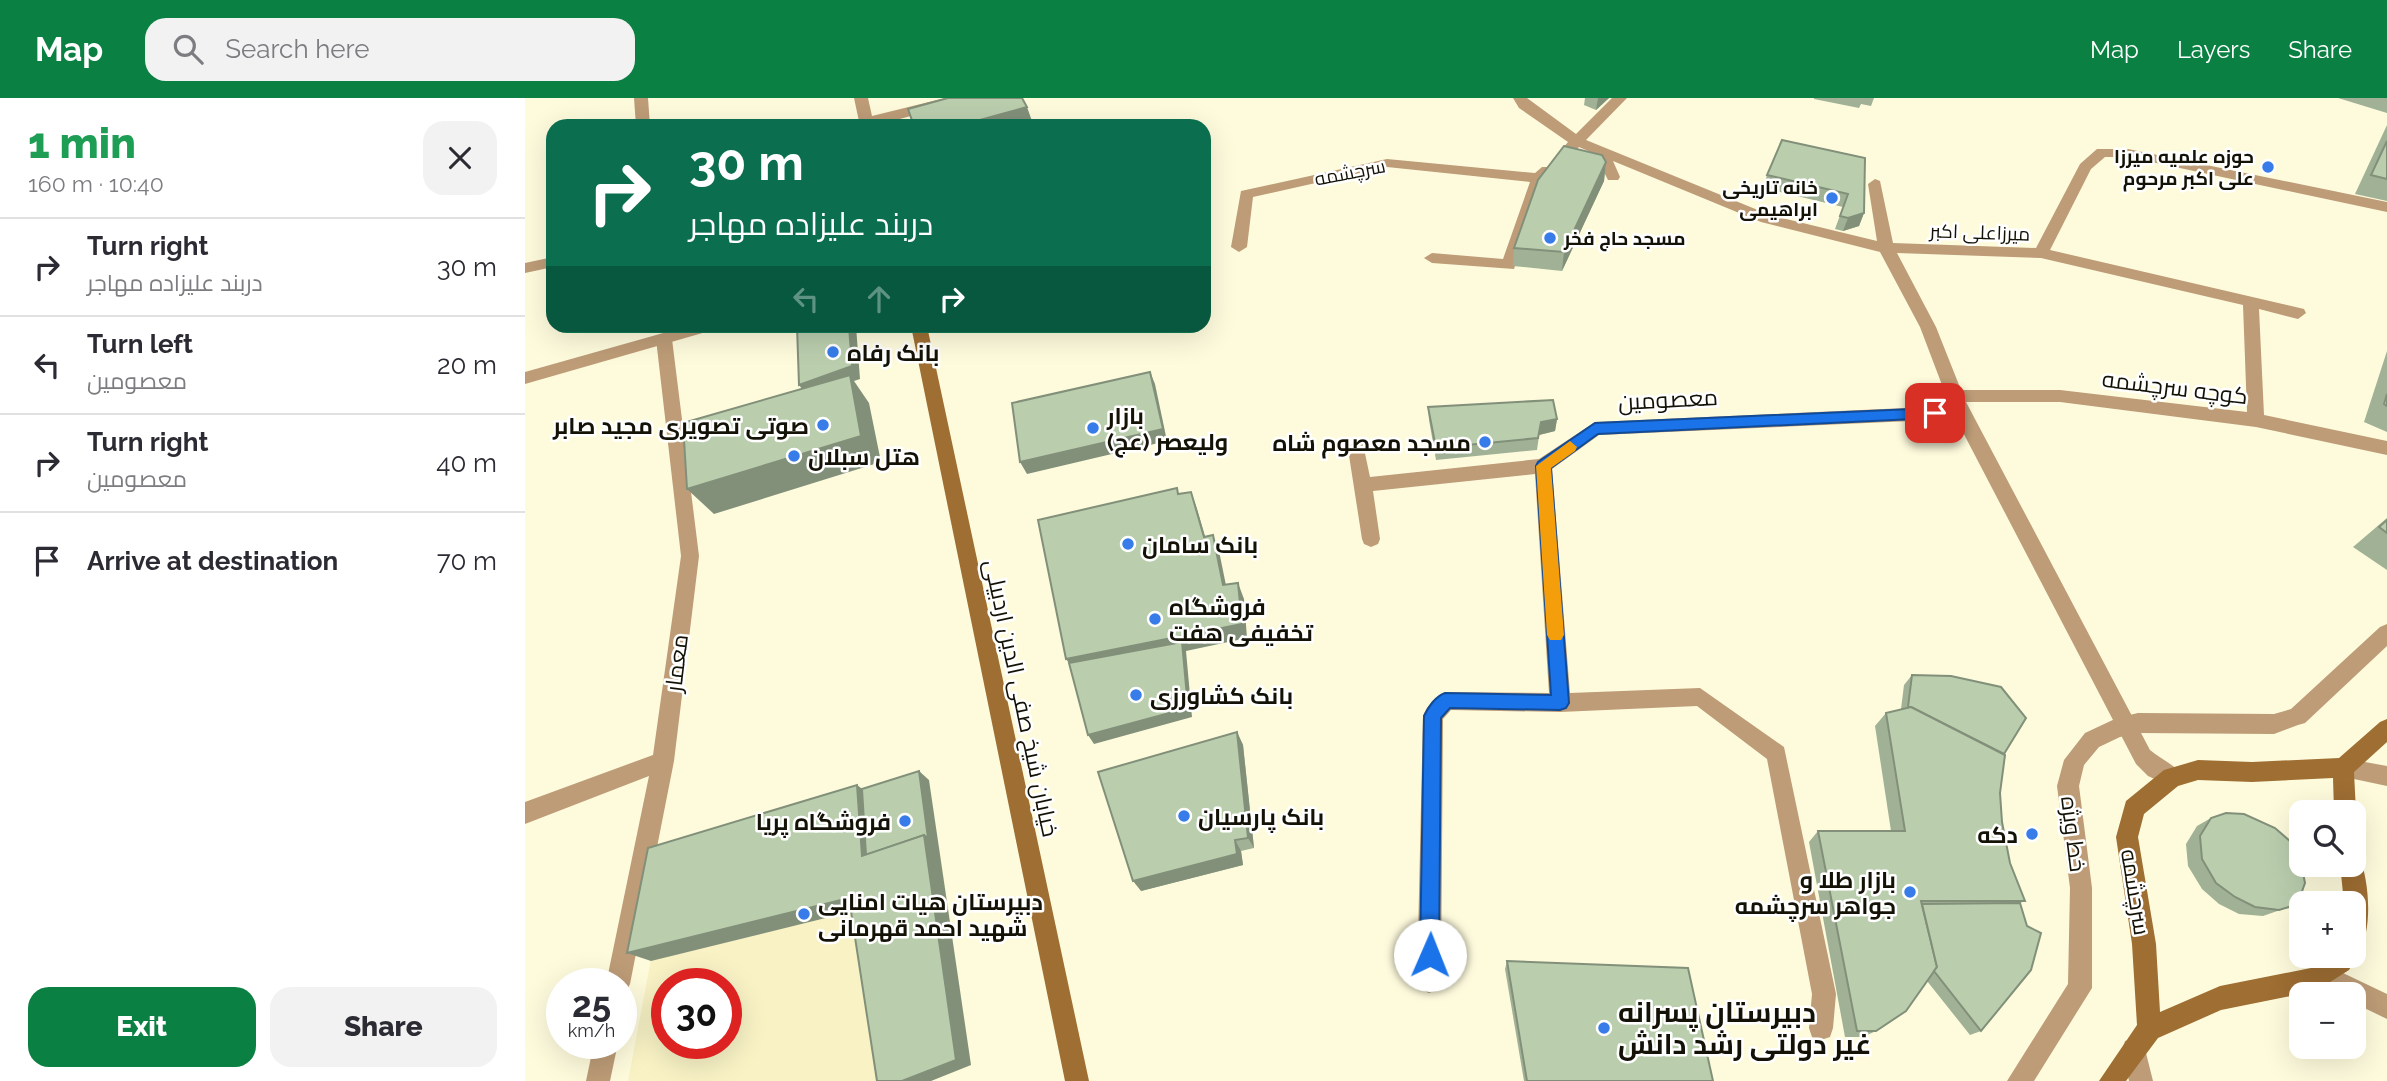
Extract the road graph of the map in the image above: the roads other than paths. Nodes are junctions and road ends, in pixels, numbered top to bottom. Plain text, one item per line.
1 (641, 98) edge
2 (861, 98) edge
3 (961, 98) edge
4 (1520, 98) edge
5 (1620, 98) edge
6 (642, 119) edge
7 (866, 119) edge
8 (885, 119) edge
9 (1577, 141) junction
10 (1601, 151) junction
11 (1613, 177) dead end
12 (1538, 178) junction
13 (1874, 184) dead end
14 (2387, 207) edge
15 (1239, 247) dead end
16 (1886, 247) junction
17 (2041, 253) junction
18 (1431, 258) dead end
19 (546, 264) edge
20 (525, 268) edge
21 (2251, 301) junction
22 (2298, 313) dead end
23 (683, 333) edge
24 (920, 333) edge
25 (664, 339) junction
26 (525, 378) edge
27 (1958, 404) junction
28 (2256, 420) junction
29 (2387, 448) edge
30 (1357, 449) dead end
31 (1543, 466) junction
32 (1363, 485) junction
33 (1371, 539) dead end
34 (2387, 633) edge
35 (1560, 703) junction
36 (2126, 726) junction
37 (2386, 733) edge
38 (663, 761) junction
39 (2343, 768) junction
40 (2387, 776) edge
41 (2172, 777) junction
42 (2344, 800) edge
43 (525, 813) edge
44 (621, 968) edge
45 (2332, 968) edge
46 (2322, 975) junction
47 (1429, 981) dead end
48 (2387, 1007) edge
49 (1821, 1028) dead end
50 (2149, 1029) junction
51 (2134, 1050) junction
52 (603, 1059) edge
53 (598, 1081) edge
54 (1077, 1081) edge
55 (2019, 1081) edge
56 (2111, 1081) edge
57 (2141, 1081) edge

1 - 6 street
2 - 7 street
3 - 8 street
4 - 9 street
5 - 9 street
9 - 10 street
9 - 12 street
10 - 11 street
10 - 16 street
12 - 15 street, سرچشمه
12 - 18 street
13 - 16 street
14 - 17 street, میرزاعلی اکبر
16 - 17 street, میرزاعلی اکبر
16 - 27 street
17 - 21 street
19 - 20 street
21 - 22 street
21 - 28 street
23 - 25 street
24 - 54 main road, خیابان شیخ صفی الدین اردبیلی
25 - 26 street
25 - 38 street, معمار
27 - 28 street, کوچه سرچشمه
27 - 31 street, معصومین
27 - 36 street
28 - 29 street, کوچه سرچشمه
30 - 32 street
31 - 32 street
31 - 35 street
32 - 33 street
34 - 36 street, خط ویژه
35 - 47 street
35 - 49 street
36 - 41 street
36 - 55 street, خط ویژه
37 - 39 main road
38 - 43 street
38 - 44 street, معمار
39 - 40 street
39 - 41 main road, سرچشمه
39 - 42 main road
41 - 50 main road, سرچشمه
45 - 46 main road
46 - 48 street
46 - 50 main road
50 - 51 main road
51 - 56 main road
51 - 57 street
52 - 53 street

